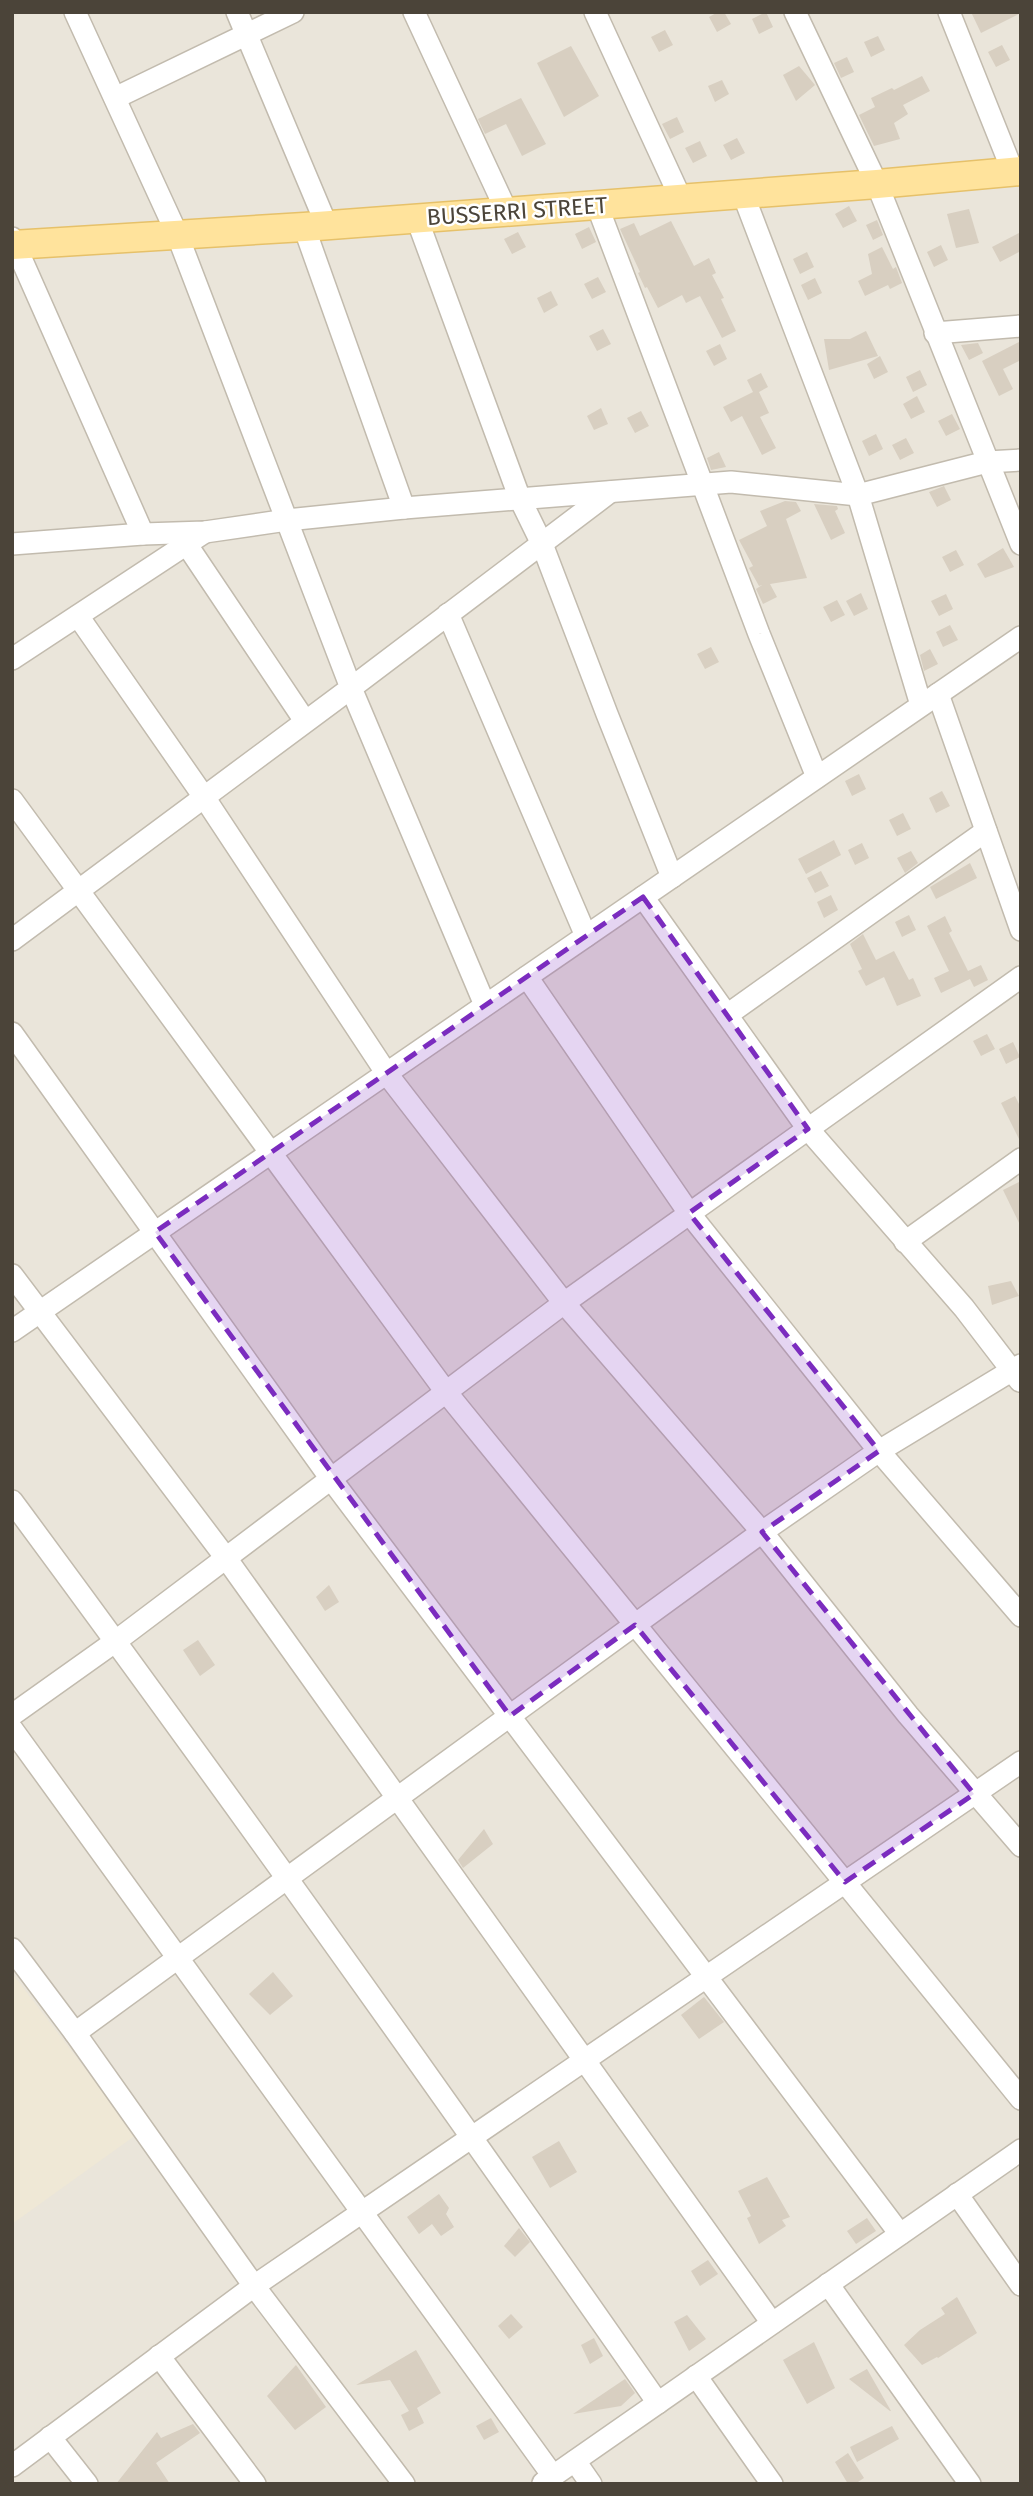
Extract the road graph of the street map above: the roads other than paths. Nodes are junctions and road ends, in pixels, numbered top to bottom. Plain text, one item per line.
1 (75, 12) edge
2 (237, 12) edge
3 (293, 12) edge
4 (414, 12) edge
5 (595, 12) edge
6 (795, 12) edge
7 (949, 12) edge
8 (247, 34) junction
9 (114, 98) junction
10 (1017, 171) edge
11 (877, 184) junction
12 (743, 194) junction
13 (681, 199) junction
14 (597, 205) junction
15 (507, 212) junction
16 (417, 219) junction
17 (316, 226) junction
18 (177, 234) junction
19 (13, 243) edge
20 (1021, 326) edge
21 (935, 333) junction
22 (1021, 460) edge
23 (987, 462) junction
24 (703, 484) junction
25 (611, 491) junction
26 (858, 495) junction
27 (520, 499) junction
28 (404, 508) junction
29 (287, 520) junction
30 (205, 533) junction
31 (143, 534) junction
32 (12, 544) edge
33 (542, 544) junction
34 (1021, 544) edge
35 (187, 545) junction
36 (448, 614) junction
37 (78, 616) junction
38 (1021, 637) edge
39 (12, 659) edge
40 (351, 688) junction
41 (930, 699) junction
42 (305, 722) junction
43 (817, 777) junction
44 (204, 797) junction
45 (12, 800) edge
46 (986, 831) junction
47 (672, 877) junction
48 (79, 890) junction
49 (642, 897) junction
50 (1021, 930) edge
51 (586, 936) junction
52 (12, 940) edge
53 (527, 977) junction
54 (1021, 977) edge
55 (485, 1005) junction
56 (727, 1015) junction
57 (12, 1033) edge
58 (387, 1074) junction
59 (808, 1129) junction
60 (271, 1152) junction
61 (1021, 1159) edge
62 (690, 1213) junction
63 (155, 1232) junction
64 (905, 1242) junction
65 (12, 1275) edge
66 (564, 1303) junction
67 (39, 1312) junction
68 (12, 1331) edge
69 (1018, 1373) edge
70 (446, 1392) junction
71 (879, 1451) junction
72 (331, 1479) junction
73 (12, 1501) edge
74 (762, 1532) junction
75 (226, 1558) junction
76 (1021, 1616) edge
77 (635, 1625) junction
78 (116, 1641) junction
79 (12, 1715) edge
80 (510, 1716) junction
81 (12, 1729) edge
82 (1021, 1762) edge
83 (974, 1794) junction
84 (397, 1798) junction
85 (1021, 1846) edge
86 (287, 1878) junction
87 (845, 1882) junction
88 (12, 1949) edge
89 (178, 1958) junction
90 (706, 1977) junction
91 (75, 2033) junction
92 (584, 2060) junction
93 (1021, 2099) edge
94 (472, 2137) junction
95 (1021, 2150) edge
96 (957, 2194) junction
97 (362, 2212) junction
98 (900, 2234) junction
99 (828, 2284) junction
100 (1021, 2285) edge
101 (254, 2286) junction
102 (772, 2323) junction
103 (159, 2356) junction
104 (696, 2376) junction
105 (658, 2403) junction
106 (50, 2437) junction
107 (575, 2461) junction
108 (12, 2466) edge
109 (547, 2480) edge
110 (87, 2484) edge
111 (255, 2484) edge
112 (404, 2484) edge
113 (591, 2484) edge
114 (772, 2484) edge
115 (970, 2484) edge

1 - 9 street
2 - 8 street
3 - 8 street
4 - 15 street
5 - 13 street
6 - 11 street
7 - 10 street
8 - 9 street
8 - 17 street
9 - 18 street
10 - 11 main road, BUSSERRI STREET
11 - 12 main road, BUSSERRI STREET
11 - 21 street
12 - 13 main road, BUSSERRI STREET
12 - 26 street
13 - 14 main road, BUSSERRI STREET
14 - 15 main road, BUSSERRI STREET
14 - 24 street
15 - 16 main road, BUSSERRI STREET
16 - 17 main road, BUSSERRI STREET
16 - 27 street
17 - 18 main road, BUSSERRI STREET
17 - 28 street
18 - 19 main road, BUSSERRI STREET
18 - 29 street
19 - 31 street
20 - 21 street
21 - 23 street
22 - 23 street
23 - 26 street
23 - 34 street
24 - 25 street
24 - 26 street
24 - 43 street
25 - 27 street
25 - 33 street
26 - 41 street
27 - 28 street
27 - 33 street
28 - 29 street
29 - 30 street
29 - 40 street
30 - 31 street
30 - 35 street
31 - 32 street
33 - 36 street
33 - 47 street
35 - 37 street
35 - 42 street
36 - 40 street
36 - 51 street
37 - 39 street
37 - 44 street
38 - 41 street
40 - 42 street
40 - 55 street
41 - 43 street
41 - 46 street
42 - 44 street
43 - 47 street
44 - 48 street
44 - 58 street
45 - 48 street
46 - 50 street
46 - 56 street
47 - 49 street
48 - 52 street
48 - 60 street
49 - 51 street
49 - 56 street
51 - 53 street
53 - 55 street
53 - 62 street
54 - 59 street
55 - 58 street
56 - 59 street
57 - 63 street
58 - 60 street
58 - 66 street
59 - 62 street
59 - 64 street
60 - 63 street
60 - 70 street
61 - 64 street
62 - 66 street
62 - 71 street
63 - 67 street
63 - 72 street
64 - 69 street
65 - 67 street
66 - 70 street
66 - 74 street
67 - 68 street
67 - 75 street
69 - 71 street
70 - 72 street
70 - 77 street
71 - 74 street
71 - 76 street
72 - 75 street
72 - 80 street
73 - 78 street
74 - 77 street
74 - 83 street
75 - 78 street
75 - 84 street
77 - 80 street
77 - 87 street
78 - 79 street
78 - 86 street
80 - 84 street
80 - 90 street
81 - 89 street
82 - 83 street
83 - 85 street
83 - 87 street
84 - 86 street
84 - 92 street
86 - 89 street
86 - 94 street
87 - 90 street
87 - 93 street
88 - 91 street
89 - 91 street
89 - 97 street
90 - 92 street
90 - 98 street
91 - 101 street
92 - 94 street
92 - 102 street
94 - 97 street
94 - 105 street
95 - 96 street
96 - 98 street
96 - 100 street
97 - 101 street
97 - 109 street
98 - 99 street
99 - 102 street
99 - 115 street
101 - 103 street
101 - 112 street
102 - 104 street
103 - 106 street
103 - 111 street
104 - 105 street
104 - 114 street
105 - 107 street
106 - 108 street
106 - 110 street
107 - 109 street
107 - 113 street

